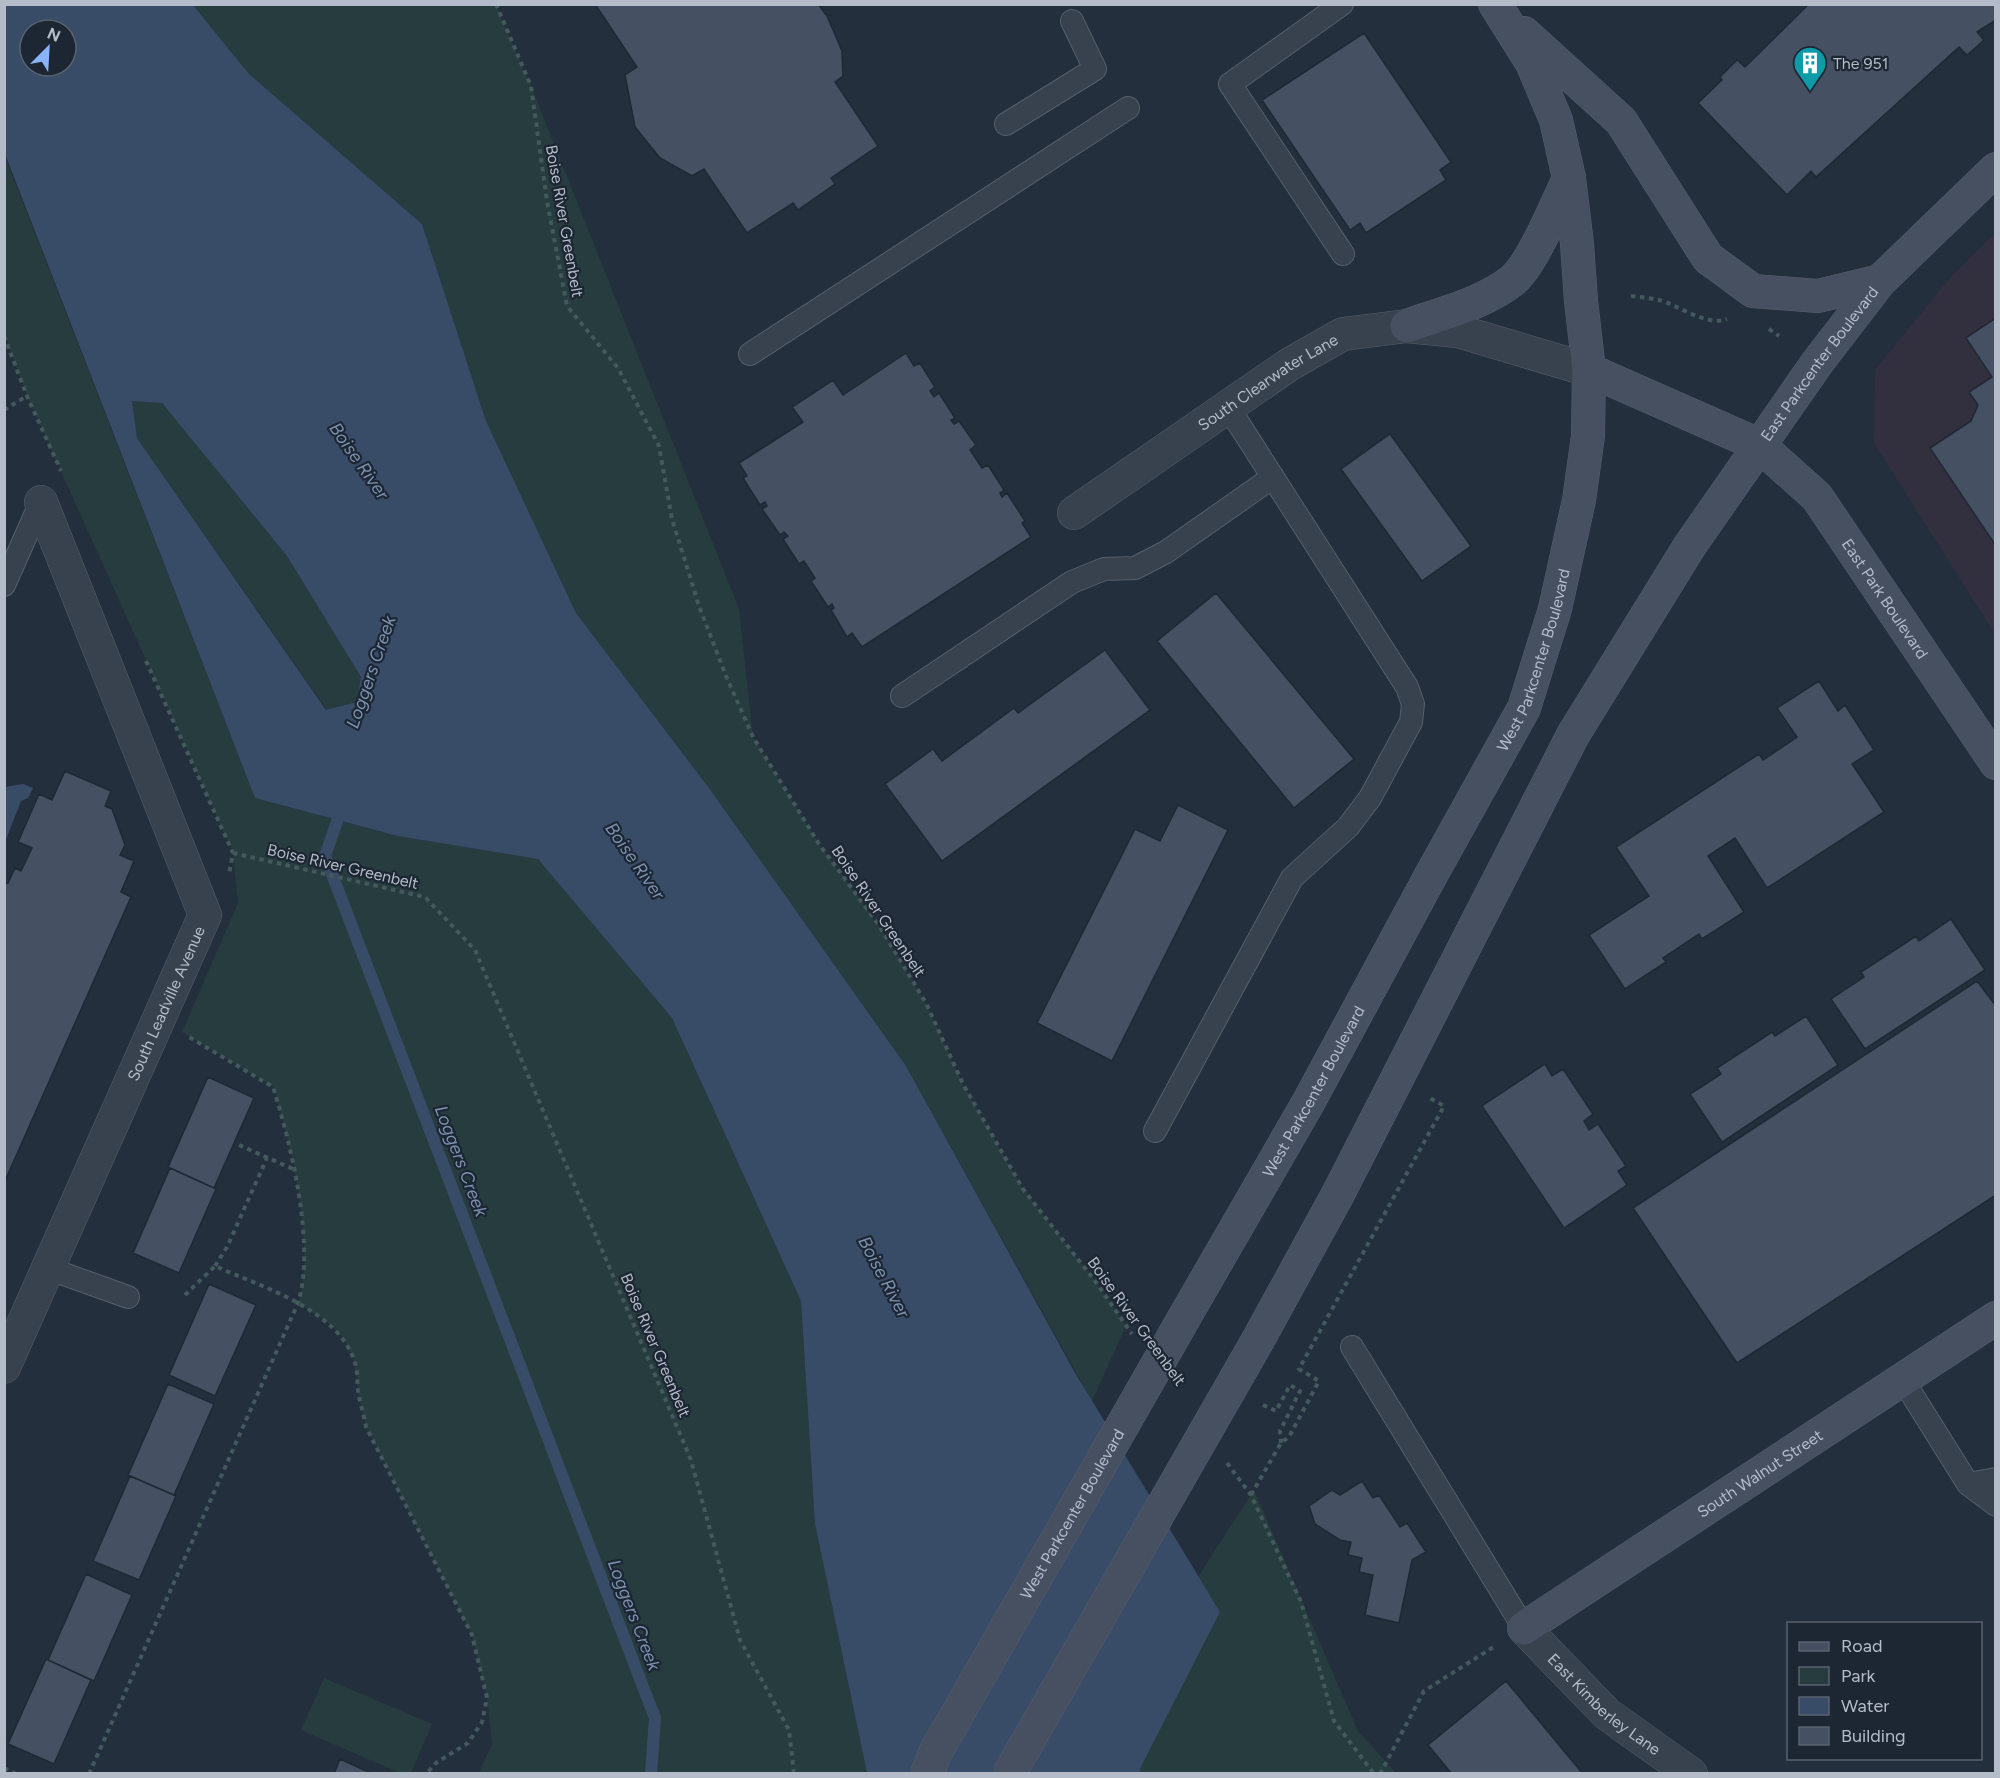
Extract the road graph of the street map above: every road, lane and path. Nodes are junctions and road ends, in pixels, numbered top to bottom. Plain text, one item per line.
1 (496, 4) edge
2 (1342, 4) edge
3 (1499, 6) edge
4 (1072, 21) dead end
5 (1128, 108) dead end
6 (1006, 124) dead end
7 (1995, 169) edge
8 (1569, 178) junction
9 (1343, 254) dead end
10 (1880, 281) junction
11 (1631, 296) dead end
12 (1733, 316) dead end
13 (1407, 326) junction
14 (750, 354) dead end
15 (1589, 370) junction
16 (27, 396) dead end
17 (1228, 407) junction
18 (4, 410) edge
19 (1759, 445) junction
20 (1273, 477) junction
21 (41, 502) joint
22 (1074, 513) dead end
23 (4, 585) edge
24 (902, 696) dead end
25 (1995, 763) edge
26 (233, 853) dead end
27 (182, 1032) dead end
28 (1430, 1098) dead end
29 (1155, 1131) dead end
30 (239, 1145) dead end
31 (267, 1158) junction
32 (293, 1169) junction
33 (215, 1266) junction
34 (47, 1268) junction
35 (185, 1295) dead end
36 (128, 1297) dead end
37 (297, 1303) junction
38 (1995, 1318) edge
39 (1138, 1342) dead end
40 (1352, 1347) dead end
41 (4, 1367) edge
42 (1903, 1380) junction
43 (1263, 1405) dead end
44 (1281, 1443) junction
45 (1224, 1459) dead end
46 (1995, 1479) edge
47 (1968, 1485) junction
48 (1251, 1495) junction
49 (1995, 1505) edge
50 (1524, 1628) junction
51 (4, 1768) edge
52 (16, 1773) edge
53 (89, 1773) edge
54 (426, 1773) edge
55 (795, 1773) edge
56 (927, 1773) edge
57 (1009, 1773) edge
58 (1374, 1773) edge
59 (1380, 1773) edge
60 (1691, 1773) edge

1 - 39 path, Boise River Greenbelt
2 - 9 lane
3 - 8 main road
3 - 10 main road
4 - 6 lane
5 - 14 lane
7 - 10 main road, East Parkcenter Boulevard
8 - 13 main road
8 - 15 main road
10 - 19 main road, East Parkcenter Boulevard
11 - 12 path
13 - 15 street, South Clearwater Lane
13 - 17 street, South Clearwater Lane
15 - 19 main road, East Park Boulevard
15 - 56 main road, West Parkcenter Boulevard, bridge
16 - 18 path
17 - 20 lane
17 - 22 street, South Clearwater Lane
19 - 25 main road, East Park Boulevard
19 - 57 main road, bridge
20 - 24 lane
20 - 29 lane
21 - 23 lane
21 - 34 street, South Leadville Avenue
26 - 55 path, Boise River Greenbelt
27 - 32 path
28 - 44 path
30 - 31 path
31 - 32 path
31 - 33 path
32 - 37 path
33 - 35 path
33 - 37 path
34 - 36 lane
34 - 41 street, South Leadville Avenue
37 - 53 path
37 - 54 path
38 - 42 main road, South Walnut Street
40 - 50 lane
42 - 47 lane
42 - 50 main road, South Walnut Street
43 - 44 path
44 - 48 path
45 - 48 path
46 - 47 lane
47 - 49 lane
48 - 58 path
50 - 59 path
50 - 60 street, East Kimberley Lane
51 - 52 path

